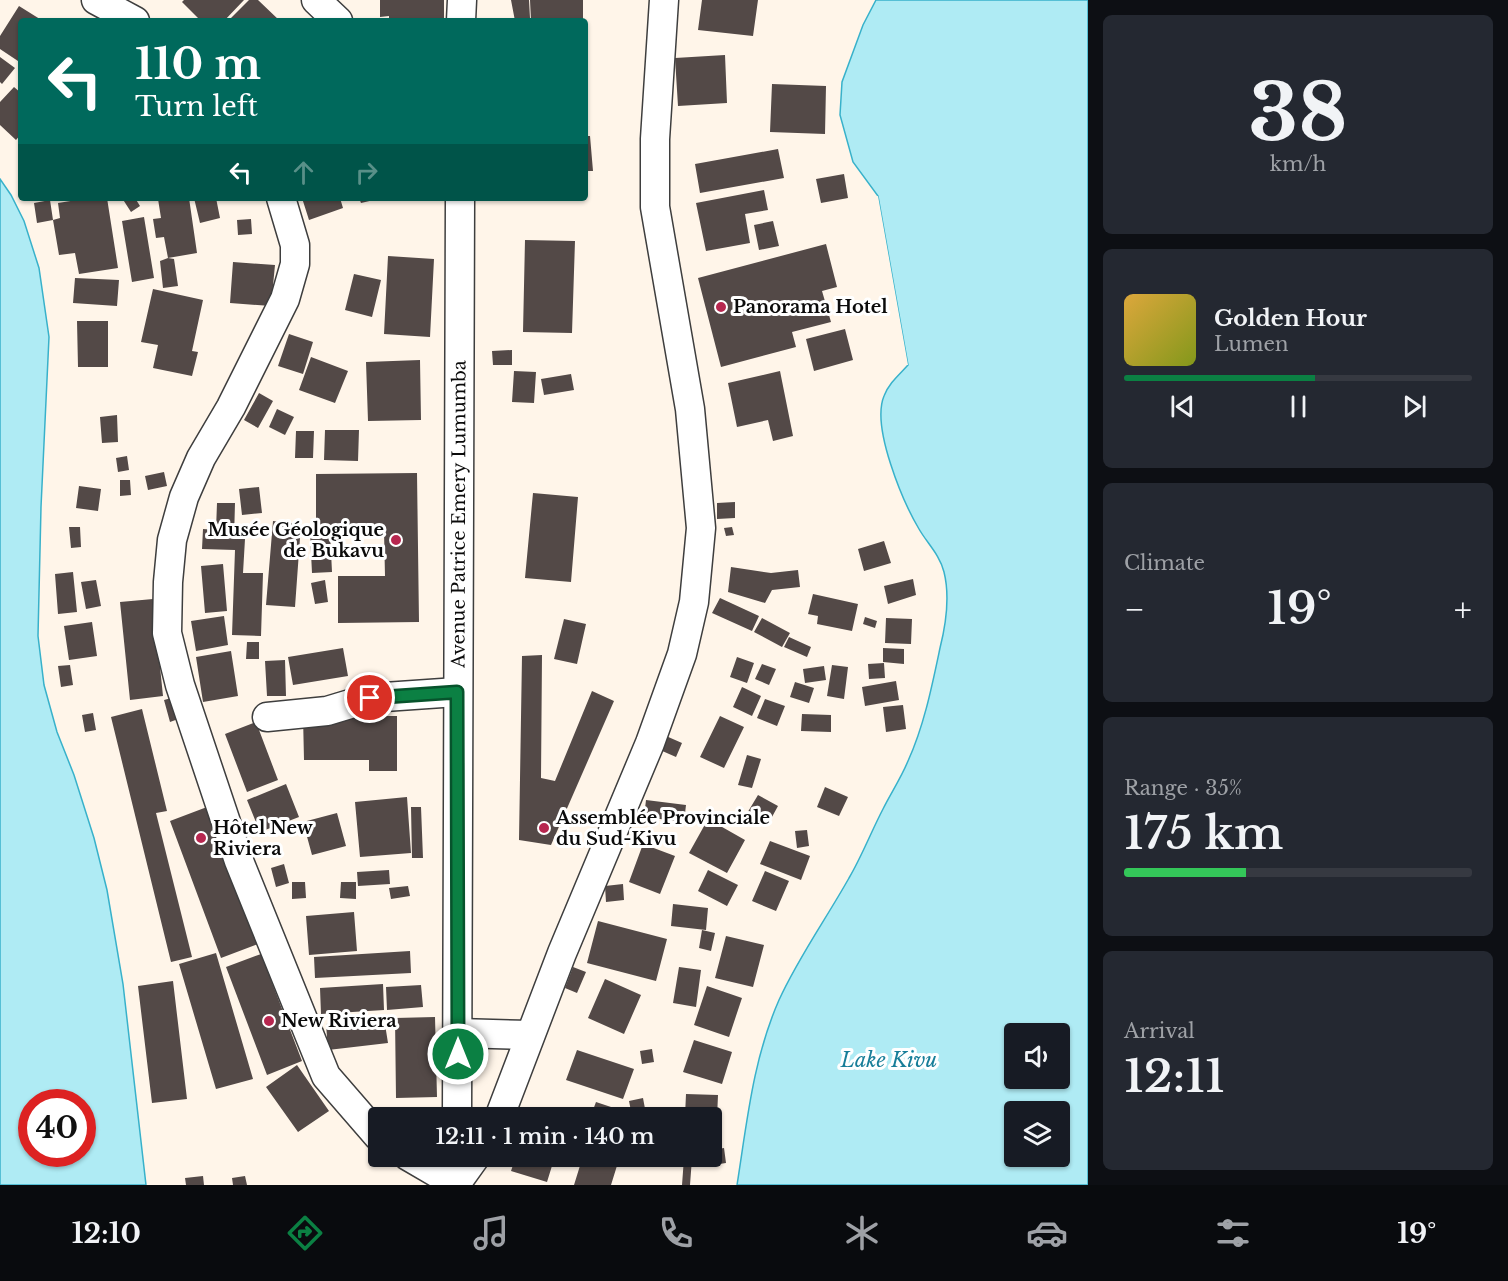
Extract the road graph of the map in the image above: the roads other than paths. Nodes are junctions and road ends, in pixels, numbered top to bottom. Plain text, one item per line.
1 (96, 0) edge
2 (315, 0) edge
3 (462, 0) edge
4 (664, 0) edge
5 (129, 18) edge
6 (335, 18) edge
7 (461, 18) edge
8 (282, 201) edge
9 (460, 201) edge
10 (457, 692) junction
11 (267, 717) dead end
12 (458, 1033) junction
13 (530, 1035) junction
14 (457, 1107) edge
15 (503, 1107) edge
16 (368, 1124) edge
17 (436, 1167) edge
18 (456, 1175) edge

1 - 5 street
2 - 6 street
3 - 7 street
4 - 13 street
8 - 16 street
9 - 10 street, Avenue Patrice Emery Lumumba
10 - 11 street
10 - 12 street, Avenue Patrice Emery Lumumba
12 - 13 street
12 - 14 street, Avenue Patrice Emery Lumumba
13 - 15 street
17 - 18 street

